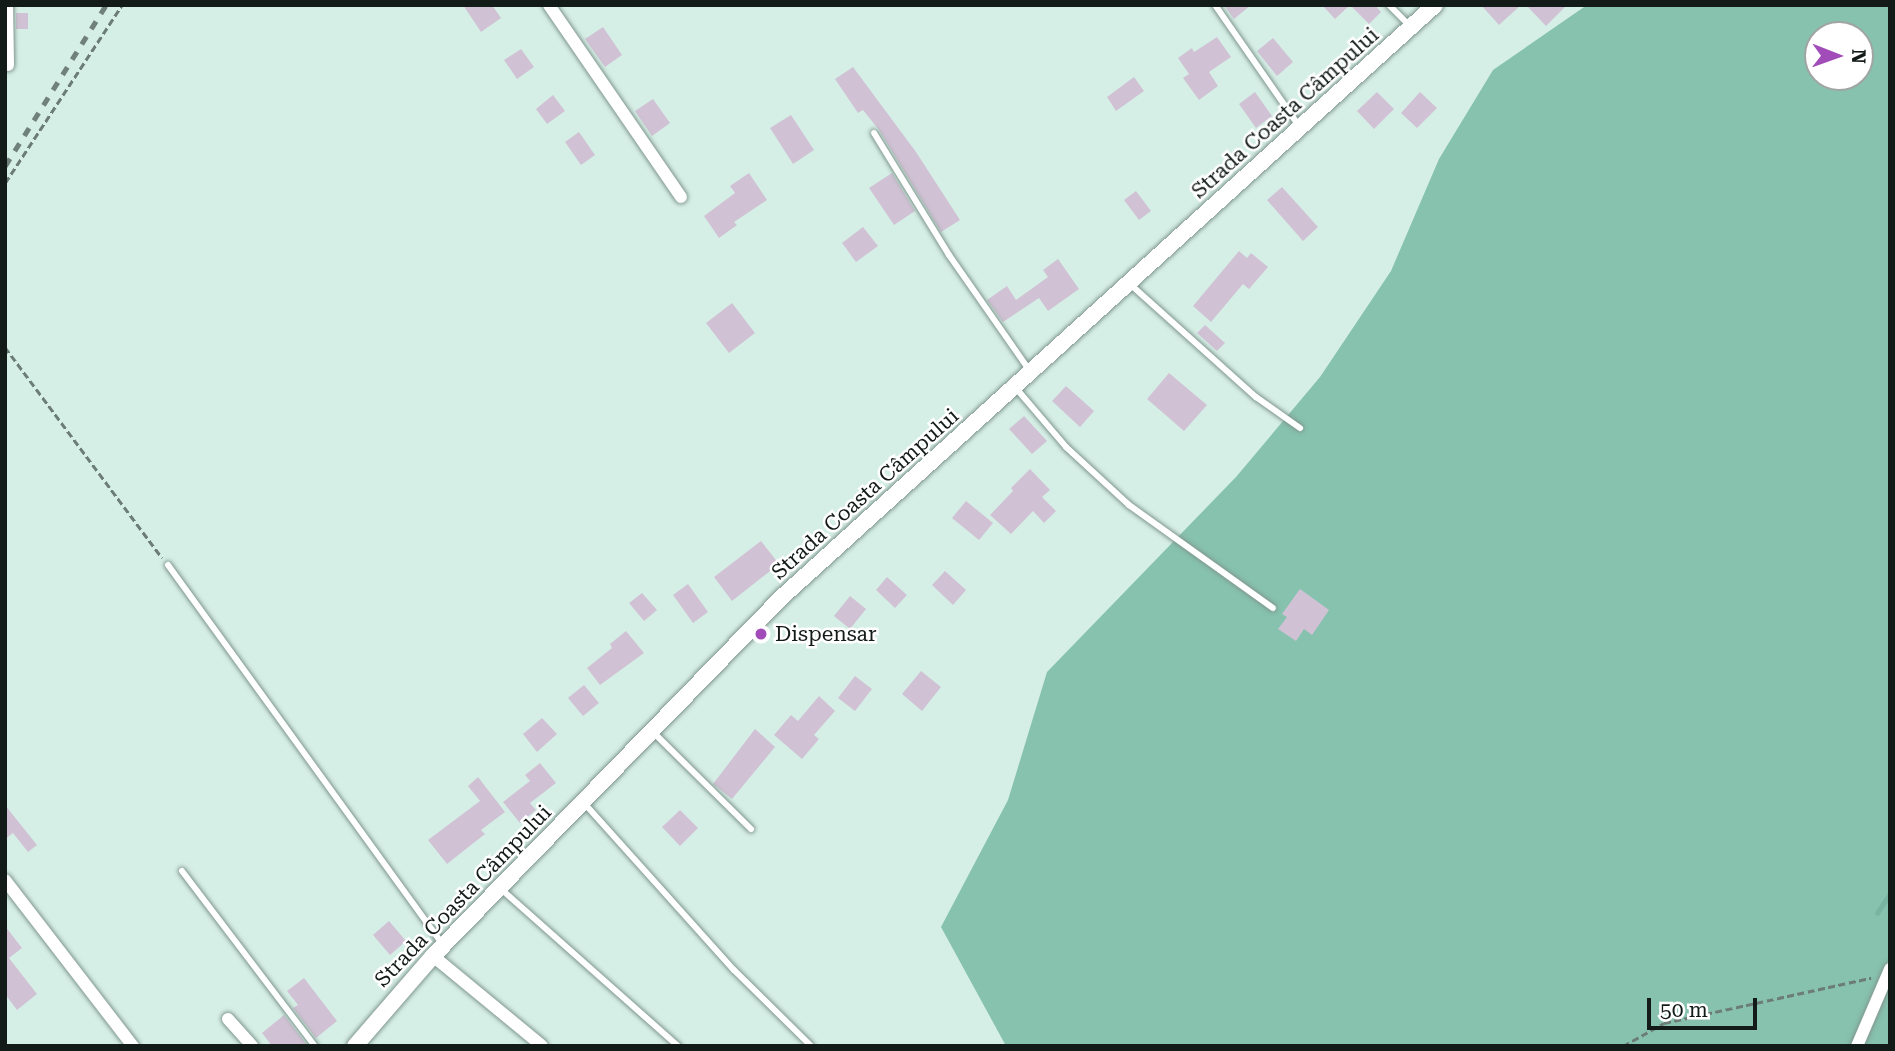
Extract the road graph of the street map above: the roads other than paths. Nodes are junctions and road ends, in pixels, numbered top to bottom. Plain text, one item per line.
1 (7, 5) edge
2 (549, 5) edge
3 (1215, 5) edge
4 (1389, 5) edge
5 (1435, 5) edge
6 (1411, 27) junction
7 (8, 65) dead end
8 (1300, 128) junction
9 (874, 133) dead end
10 (681, 197) dead end
11 (1129, 283) junction
12 (1031, 372) junction
13 (1015, 387) junction
14 (1300, 428) dead end
15 (167, 565) road end
16 (1273, 608) dead end
17 (651, 731) junction
18 (583, 801) junction
19 (751, 829) dead end
20 (182, 871) dead end
21 (5, 880) edge
22 (500, 887) junction
23 (438, 950) junction
24 (1889, 971) edge
25 (228, 1019) dead end
26 (133, 1046) edge
27 (252, 1046) edge
28 (314, 1046) edge
29 (355, 1046) edge
30 (542, 1046) edge
31 (678, 1046) edge
32 (811, 1046) edge
33 (1857, 1046) edge

1 - 7 street
2 - 10 street
3 - 8 lane
4 - 6 lane
5 - 6 street, Strada Coasta Câmpului
6 - 8 street, Strada Coasta Câmpului
8 - 11 street, Strada Coasta Câmpului
9 - 12 lane
11 - 12 street, Strada Coasta Câmpului
11 - 14 lane
12 - 13 street, Strada Coasta Câmpului
13 - 16 lane
13 - 17 street, Strada Coasta Câmpului
15 - 23 lane
17 - 18 street, Strada Coasta Câmpului
17 - 19 lane
18 - 22 street, Strada Coasta Câmpului
18 - 32 lane
20 - 28 lane
21 - 26 street
22 - 23 street, Strada Coasta Câmpului
22 - 31 lane
23 - 29 street, Strada Coasta Câmpului
23 - 30 street
24 - 33 street
25 - 27 street

